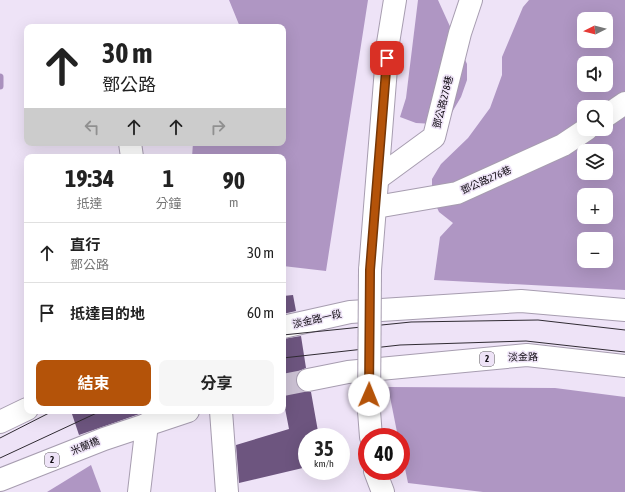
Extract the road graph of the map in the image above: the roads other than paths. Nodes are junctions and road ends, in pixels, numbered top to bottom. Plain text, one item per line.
1 (395, 0) edge
2 (471, 0) edge
3 (625, 103) edge
4 (613, 111) edge
5 (577, 136) edge
6 (378, 178) junction
7 (376, 207) junction
8 (625, 310) edge
9 (286, 326) edge
10 (625, 366) edge
11 (308, 380) tunnel mouth
12 (24, 410) edge
13 (179, 414) edge
14 (221, 414) edge
15 (0, 422) edge
16 (147, 424) junction
17 (370, 428) edge
18 (0, 480) edge
19 (378, 480) edge
20 (139, 492) edge
21 (227, 492) edge
22 (383, 492) edge

1 - 6 street
2 - 6 street, 鄧公路278巷
3 - 4 street
5 - 7 street, 鄧公路276巷
6 - 7 street
7 - 17 street, bridge
8 - 9 street, 淡金路一段
10 - 11 street, 淡金路 / 2
12 - 15 street
13 - 16 street, 2
14 - 21 street
16 - 18 street, 米蘭橋 / 2
16 - 20 street
19 - 22 street

